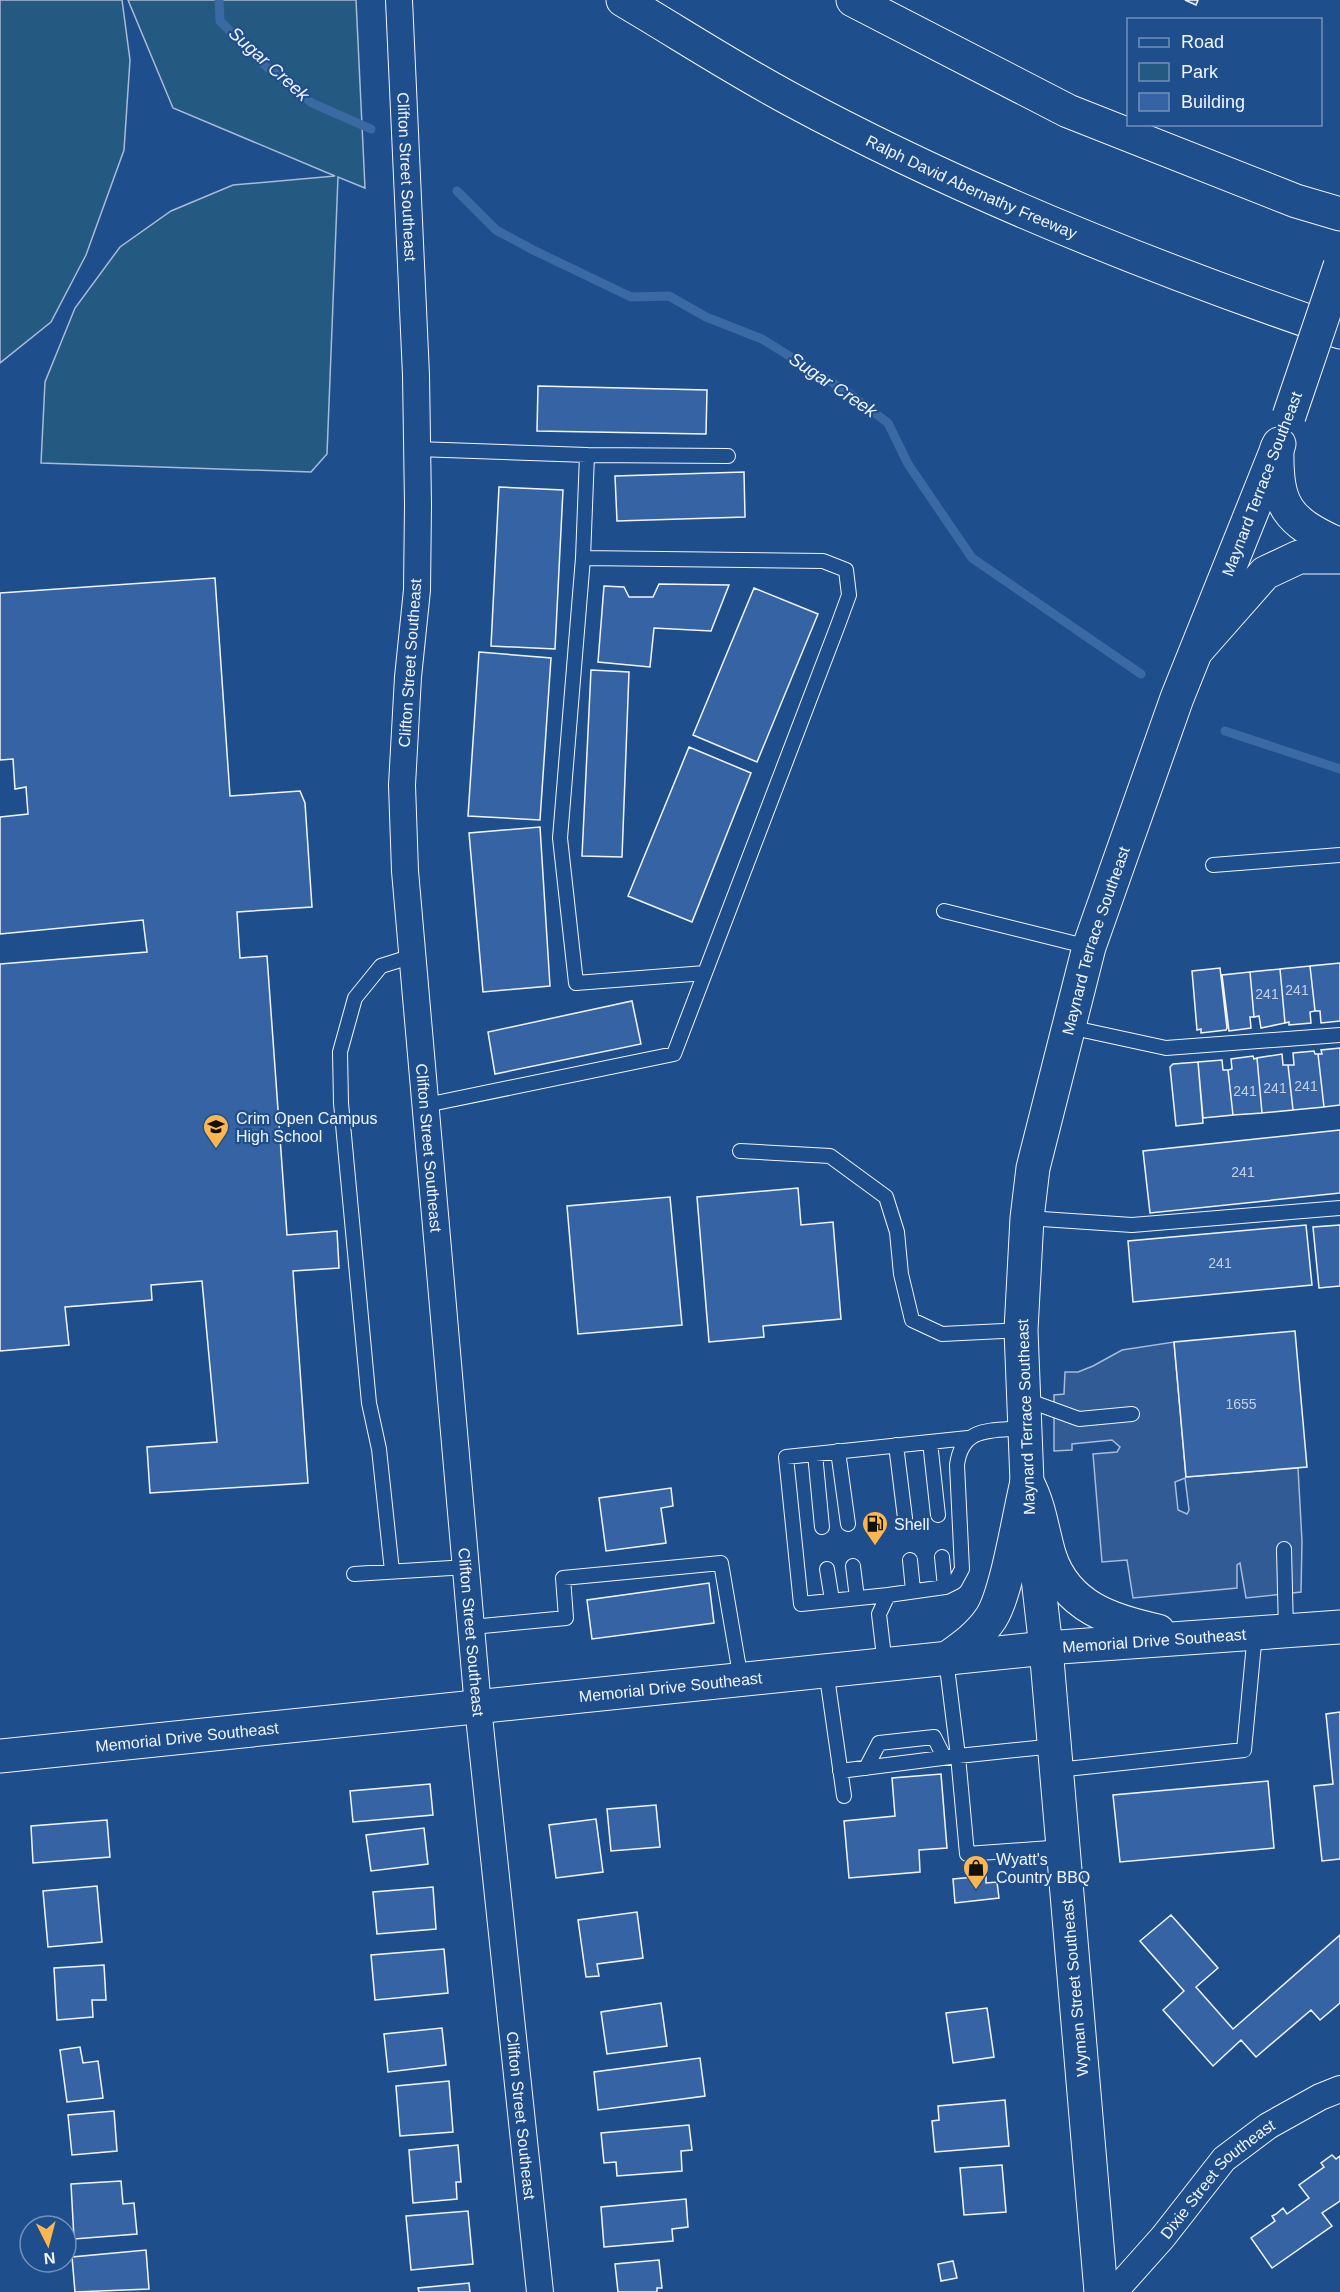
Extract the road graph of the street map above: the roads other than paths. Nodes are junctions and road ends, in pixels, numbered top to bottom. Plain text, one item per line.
1 (399, 0) edge
2 (623, 0) edge
3 (852, 0) edge
4 (1340, 214) edge
5 (1340, 266) edge
6 (1340, 332) edge
7 (1277, 448) junction
8 (417, 449) junction
9 (587, 455) junction
10 (728, 456) dead end
11 (1340, 545) edge
12 (1340, 557) edge
13 (583, 558) junction
14 (1198, 649) junction
15 (1340, 855) edge
16 (1213, 865) dead end
17 (944, 911) dead end
18 (1089, 947) junction
19 (413, 956) junction
20 (705, 973) junction
21 (1068, 1027) junction
22 (1340, 1035) edge
23 (426, 1105) junction
24 (740, 1151) dead end
25 (1340, 1208) edge
26 (1027, 1218) junction
27 (1021, 1330) junction
28 (1023, 1413) junction
29 (1132, 1414) dead end
30 (968, 1438) junction
31 (930, 1442) junction
32 (896, 1445) junction
33 (838, 1451) junction
34 (814, 1454) junction
35 (1027, 1482) junction
36 (938, 1515) dead end
37 (905, 1518) dead end
38 (848, 1524) dead end
39 (822, 1527) dead end
40 (1284, 1550) dead end
41 (942, 1557) dead end
42 (910, 1560) dead end
43 (853, 1566) dead end
44 (467, 1568) junction
45 (827, 1569) dead end
46 (392, 1572) junction
47 (354, 1574) dead end
48 (945, 1587) junction
49 (913, 1590) junction
50 (888, 1595) junction
51 (857, 1598) junction
52 (832, 1600) junction
53 (472, 1627) junction
54 (1340, 1627) edge
55 (1271, 1632) junction
56 (1190, 1637) junction
57 (1046, 1648) junction
58 (946, 1659) junction
59 (885, 1665) junction
60 (826, 1670) junction
61 (741, 1680) junction
62 (478, 1707) junction
63 (0, 1756) edge
64 (951, 1757) junction
65 (1056, 1758) junction
66 (866, 1768) junction
67 (840, 1771) junction
68 (844, 1796) dead end
69 (1062, 1847) junction
70 (1340, 2089) edge
71 (540, 2292) edge
72 (1101, 2292) edge
73 (1114, 2292) edge

1 - 8 street, Clifton Street Southeast
2 - 6 main road, Ralph David Abernathy Freeway
3 - 4 main road
5 - 7 main road, Maynard Terrace Southeast, bridge
7 - 11 main road
7 - 14 main road, Maynard Terrace Southeast
8 - 9 lane
8 - 19 street, Clifton Street Southeast
9 - 10 lane
9 - 13 lane
12 - 14 main road
13 - 20 lane
13 - 20 lane
14 - 18 main road, Maynard Terrace Southeast
15 - 16 lane
17 - 18 lane
18 - 21 main road, Maynard Terrace Southeast
19 - 23 street, Clifton Street Southeast
19 - 46 lane
20 - 23 lane
21 - 22 lane
21 - 26 main road, Maynard Terrace Southeast
23 - 44 street, Clifton Street Southeast
24 - 27 lane
25 - 26 lane
26 - 27 main road, Maynard Terrace Southeast
27 - 28 main road, Maynard Terrace Southeast
28 - 29 lane
28 - 30 lane
28 - 35 main road, Maynard Terrace Southeast
30 - 31 lane
30 - 48 lane
31 - 32 lane
31 - 36 lane
32 - 33 lane
32 - 37 lane
33 - 34 lane
33 - 38 lane
34 - 39 lane
34 - 52 lane
35 - 56 main road
35 - 57 main road, Maynard Terrace Southeast
35 - 58 main road
40 - 55 lane
41 - 48 lane
42 - 49 lane
43 - 51 lane
44 - 46 lane
44 - 53 street, Clifton Street Southeast
45 - 52 lane
46 - 47 lane
48 - 49 lane
49 - 50 lane
50 - 51 lane
50 - 59 lane
51 - 52 lane
53 - 61 lane
53 - 62 street, Clifton Street Southeast
54 - 55 main road, Memorial Drive Southeast
55 - 56 main road, Memorial Drive Southeast
55 - 65 lane
56 - 57 main road, Memorial Drive Southeast
57 - 58 main road, Memorial Drive Southeast
57 - 65 main road, Wyman Street Southeast
58 - 59 main road, Memorial Drive Southeast
58 - 64 lane
59 - 60 main road, Memorial Drive Southeast
60 - 61 main road, Memorial Drive Southeast
60 - 67 lane
61 - 62 main road, Memorial Drive Southeast
62 - 63 main road, Memorial Drive Southeast
62 - 71 street, Clifton Street Southeast
64 - 65 lane
64 - 66 lane
64 - 66 lane
64 - 69 lane
65 - 69 main road, Wyman Street Southeast
66 - 67 lane
67 - 68 lane
69 - 72 main road, Wyman Street Southeast
70 - 73 street, Dixie Street Southeast

